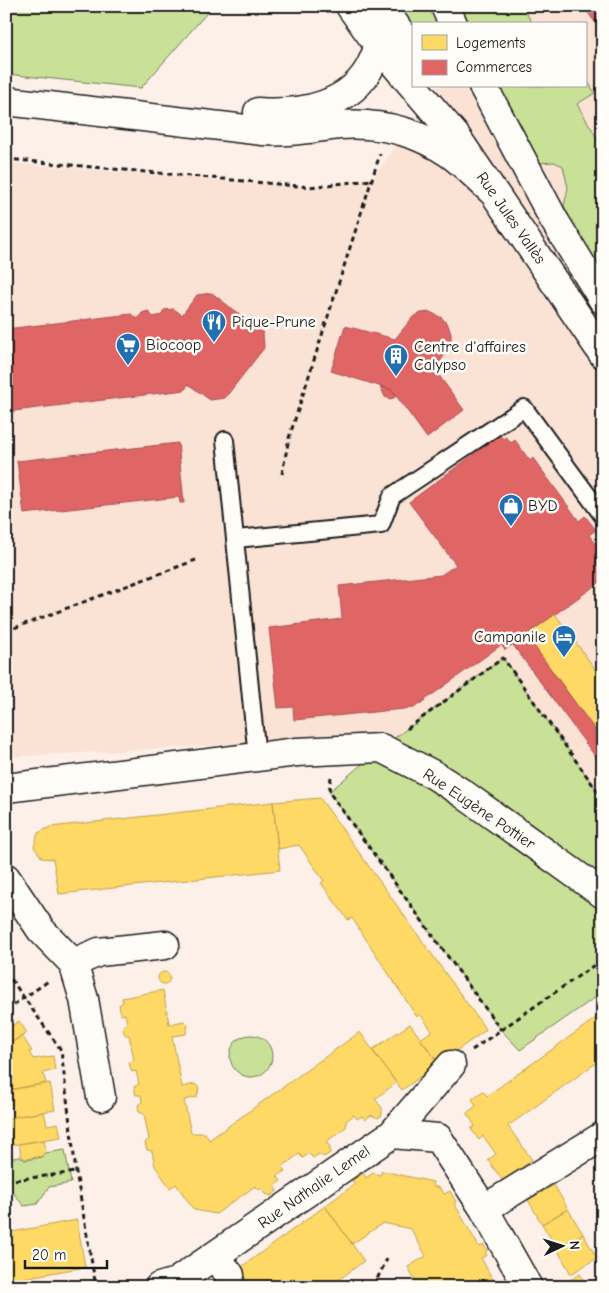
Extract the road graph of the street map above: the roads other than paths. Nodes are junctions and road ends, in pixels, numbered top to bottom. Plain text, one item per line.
1 (350, 6) edge
2 (374, 6) edge
3 (382, 6) edge
4 (445, 6) edge
5 (452, 22) edge
6 (379, 46) junction
7 (412, 50) edge
8 (412, 85) edge
9 (415, 88) edge
10 (439, 88) edge
11 (484, 88) edge
12 (10, 102) edge
13 (492, 191) junction
14 (603, 300) edge
15 (603, 322) edge
16 (603, 354) edge
17 (225, 440) dead end
18 (603, 516) edge
19 (236, 539) junction
20 (257, 757) junction
21 (6, 788) edge
22 (6, 878) edge
23 (603, 894) edge
24 (165, 945) dead end
25 (73, 963) junction
26 (451, 1065) road end
27 (101, 1097) dead end
28 (392, 1134) junction
29 (603, 1136) edge
30 (484, 1209) junction
31 (159, 1287) edge
32 (528, 1287) edge

1 - 6 main road, Rue Jules Vallès
2 - 6 main road
3 - 7 main road
4 - 5 main road
6 - 8 main road, Rue Jules Vallès
6 - 12 main road
9 - 13 main road, Rue Jules Vallès
10 - 15 main road, Rue Jules Vallès
11 - 14 main road
12 - 13 main road
13 - 16 main road, Rue Jules Vallès
17 - 19 lane
18 - 19 lane
19 - 20 lane
20 - 21 main road, Rue Eugène Pottier
20 - 23 main road, Rue Eugène Pottier
22 - 25 main road
24 - 25 main road
25 - 27 main road
26 - 28 main road, Rue Nathalie Lemel
28 - 30 main road
28 - 31 main road, Rue Nathalie Lemel
29 - 30 main road
30 - 32 main road

